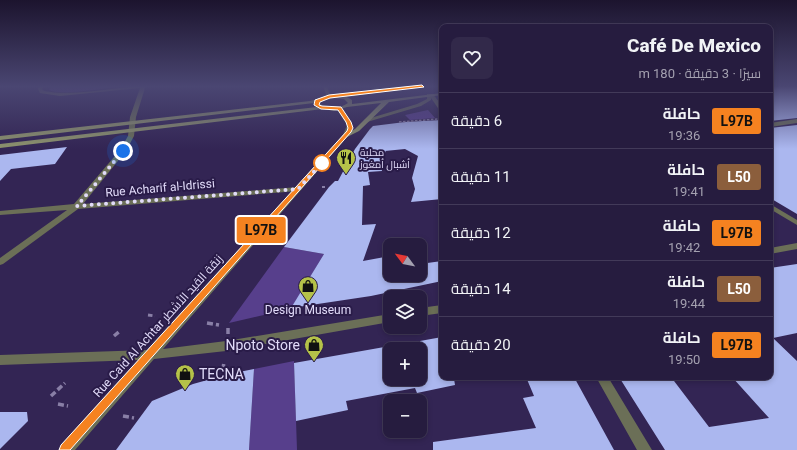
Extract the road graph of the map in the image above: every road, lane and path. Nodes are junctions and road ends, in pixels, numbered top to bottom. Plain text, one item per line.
1 (137, 107) edge
2 (264, 107) edge
3 (342, 107) edge
4 (378, 107) edge
5 (412, 107) edge
6 (323, 108) joint
7 (339, 108) junction
8 (439, 119) edge
9 (367, 120) junction
10 (797, 121) edge
11 (393, 123) dead end
12 (773, 125) edge
13 (132, 126) junction
14 (346, 136) junction
15 (0, 138) edge
16 (0, 146) edge
17 (298, 189) junction
18 (77, 206) junction
19 (773, 208) edge
20 (0, 213) edge
21 (797, 223) edge
22 (797, 246) edge
23 (773, 250) edge
24 (0, 262) edge
25 (439, 309) edge
26 (427, 311) edge
27 (148, 314) dead end
28 (155, 316) dead end
29 (383, 319) edge
30 (207, 323) dead end
31 (219, 325) dead end
32 (120, 331) dead end
33 (114, 336) dead end
34 (150, 355) junction
35 (0, 360) edge
36 (224, 361) dead end
37 (223, 370) dead end
38 (604, 380) edge
39 (65, 383) dead end
40 (51, 396) dead end
41 (58, 404) dead end
42 (68, 406) dead end
43 (123, 416) dead end
44 (134, 418) dead end
45 (66, 450) edge
46 (645, 450) edge

1 - 13 street
2 - 13 main road
3 - 7 main road
4 - 9 main road
5 - 9 street
6 - 7 main road
6 - 13 main road
7 - 14 street
8 - 11 path
9 - 14 main road
10 - 12 street
13 - 15 main road
13 - 16 main road
13 - 18 street
14 - 17 street, Rue Caid Al Achtar زنقة القيد الأشطر
17 - 18 street, Rue Acharif al-Idrissi
17 - 34 street, Rue Caid Al Achtar زنقة القيد الأشطر
18 - 20 street, Rue Acharif al-Idrissi
18 - 24 street
19 - 21 street
22 - 23 street
25 - 26 street
27 - 28 path
29 - 34 street
30 - 31 path
32 - 33 path
34 - 35 street
34 - 45 street, Rue Caid Al Achtar زنقة القيد الأشطر
36 - 37 path
38 - 46 street
39 - 40 path
41 - 42 path
43 - 44 path

